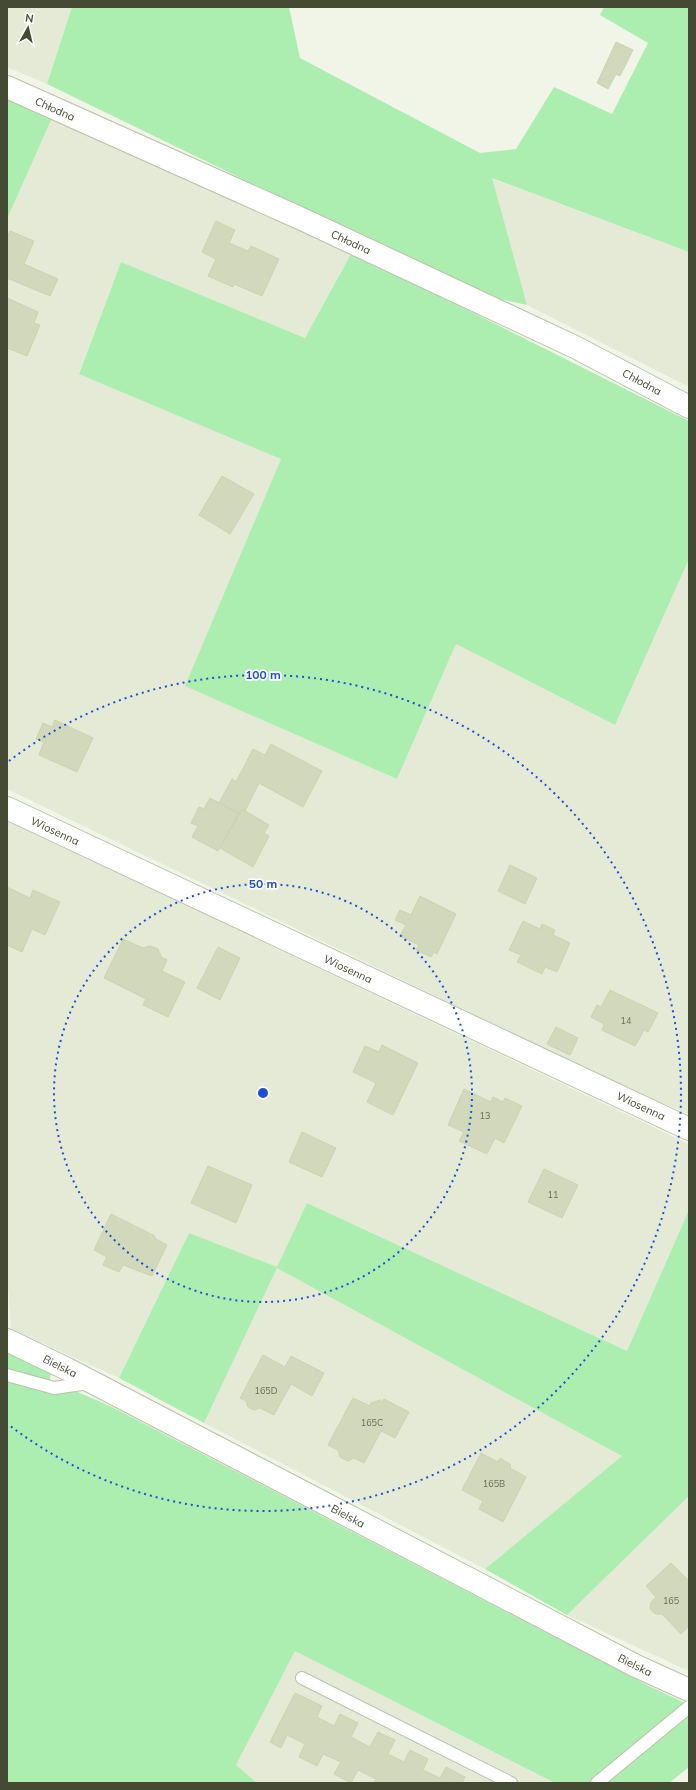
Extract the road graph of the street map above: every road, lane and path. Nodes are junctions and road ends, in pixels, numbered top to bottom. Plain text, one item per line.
1 (7, 87) edge
2 (689, 407) edge
3 (7, 808) edge
4 (689, 1129) edge
5 (7, 1340) edge
6 (7, 1375) edge
7 (93, 1382) junction
8 (302, 1678) dead end
9 (689, 1690) edge
10 (689, 1707) edge
11 (511, 1783) edge
12 (597, 1783) edge

1 - 2 street, Chłodna
3 - 4 street, Wiosenna
5 - 7 street, Bielska
6 - 7 lane
7 - 9 street, Bielska
8 - 11 lane
10 - 12 lane

